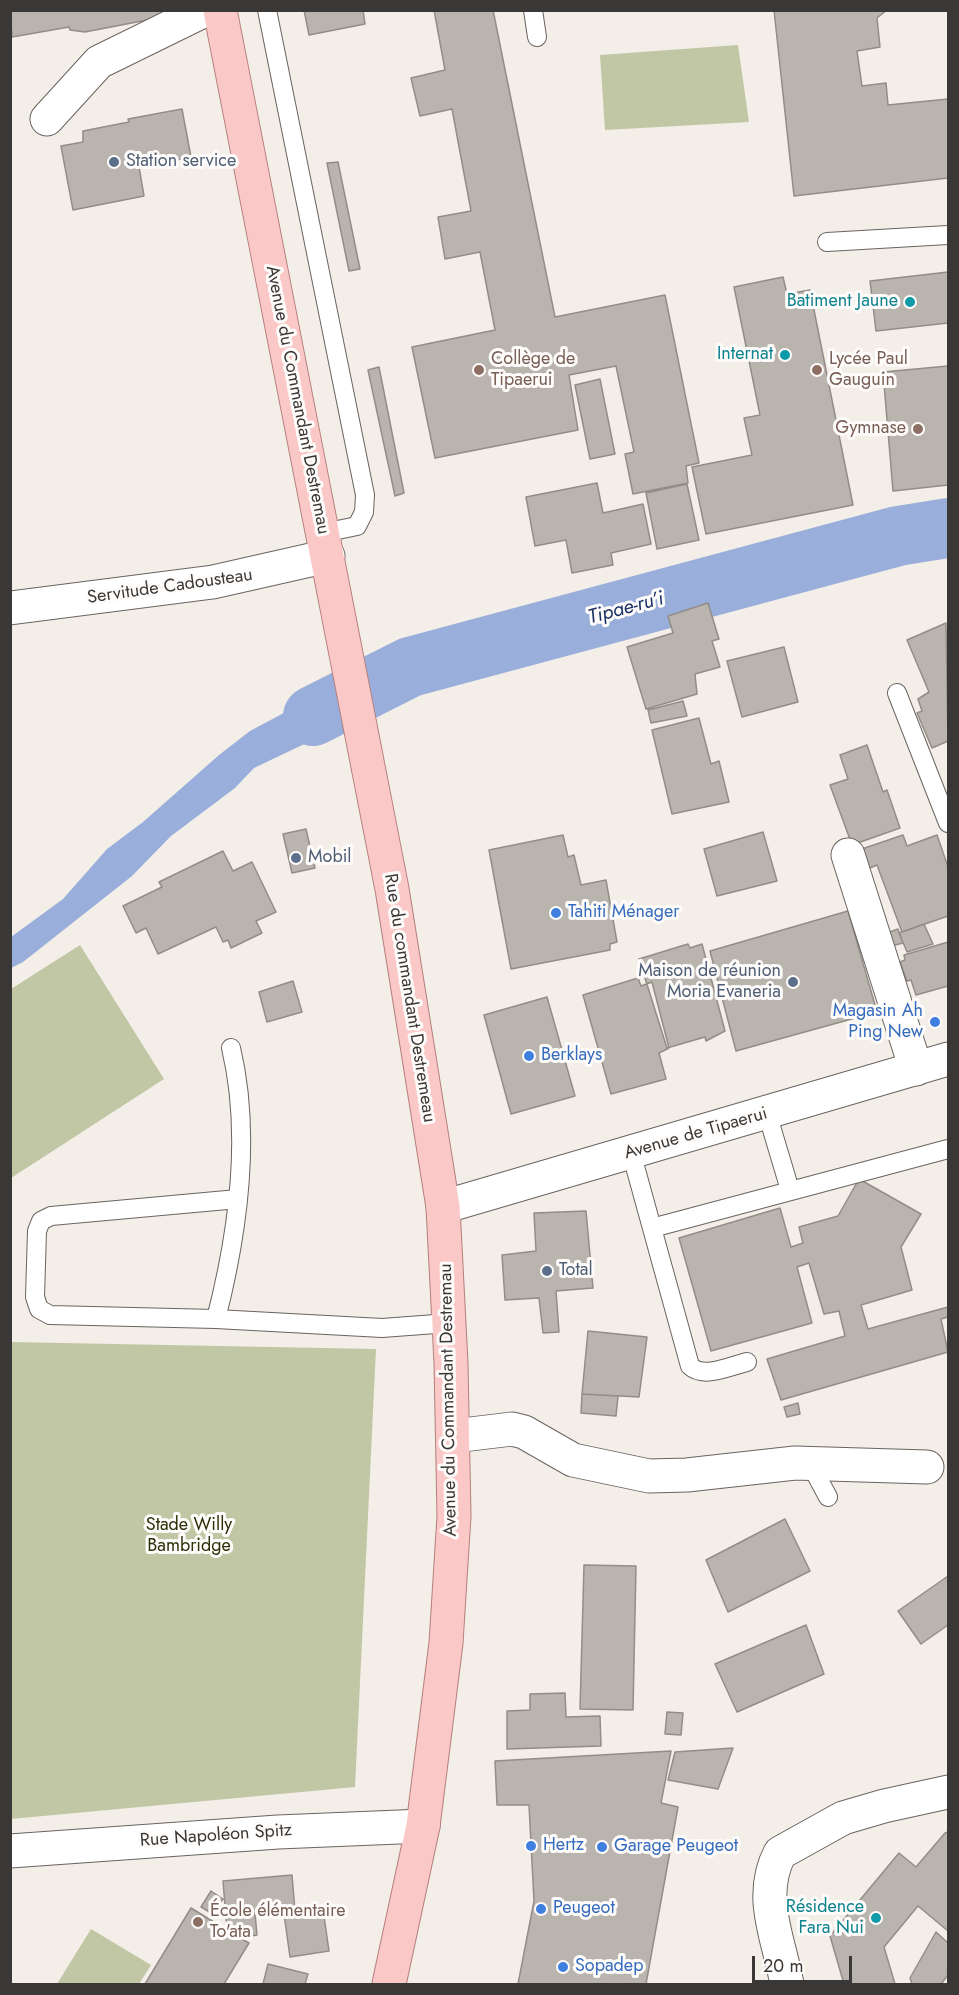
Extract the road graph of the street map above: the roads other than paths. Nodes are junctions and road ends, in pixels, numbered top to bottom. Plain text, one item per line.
1 (205, 10) edge
2 (220, 10) edge
3 (267, 10) edge
4 (533, 10) edge
5 (537, 37) dead end
6 (47, 119) dead end
7 (948, 236) edge
8 (827, 242) dead end
9 (325, 545) junction
10 (10, 608) edge
11 (897, 693) dead end
12 (374, 789) joint
13 (948, 824) edge
14 (848, 855) dead end
15 (231, 1048) dead end
16 (948, 1059) edge
17 (916, 1069) junction
18 (767, 1113) junction
19 (948, 1149) edge
20 (631, 1152) junction
21 (790, 1190) junction
22 (238, 1199) junction
23 (443, 1207) junction
24 (652, 1228) junction
25 (216, 1319) junction
26 (449, 1323) junction
27 (747, 1362) dead end
28 (454, 1436) junction
29 (795, 1463) junction
30 (927, 1467) dead end
31 (828, 1497) dead end
32 (948, 1792) edge
33 (423, 1826) junction
34 (10, 1851) edge
35 (389, 1984) edge
36 (787, 1984) edge

1 - 6 street
2 - 9 main road, Avenue du Commandant Destremau
3 - 9 lane
4 - 5 lane
7 - 8 lane
9 - 10 street, Servitude Cadousteau
9 - 12 main road, Avenue du Commandant Destremau
11 - 13 lane
12 - 23 main road, Rue du commandant Destremeau
14 - 17 street
15 - 22 lane
16 - 17 street, Avenue de Tipaerui
17 - 18 street, Avenue de Tipaerui
18 - 20 street, Avenue de Tipaerui
18 - 21 lane
19 - 21 lane
20 - 23 street, Avenue de Tipaerui
20 - 24 lane
21 - 24 lane
22 - 25 lane
22 - 25 lane
23 - 26 main road, Avenue du Commandant Destremau
24 - 27 lane
25 - 26 lane
26 - 28 main road, Avenue du Commandant Destremau
28 - 29 street
28 - 33 main road, Avenue du Commandant Destremau
29 - 30 street
29 - 31 lane
32 - 36 street
33 - 34 street, Rue Napoléon Spitz
33 - 35 main road, Avenue du Commandant Destremau

